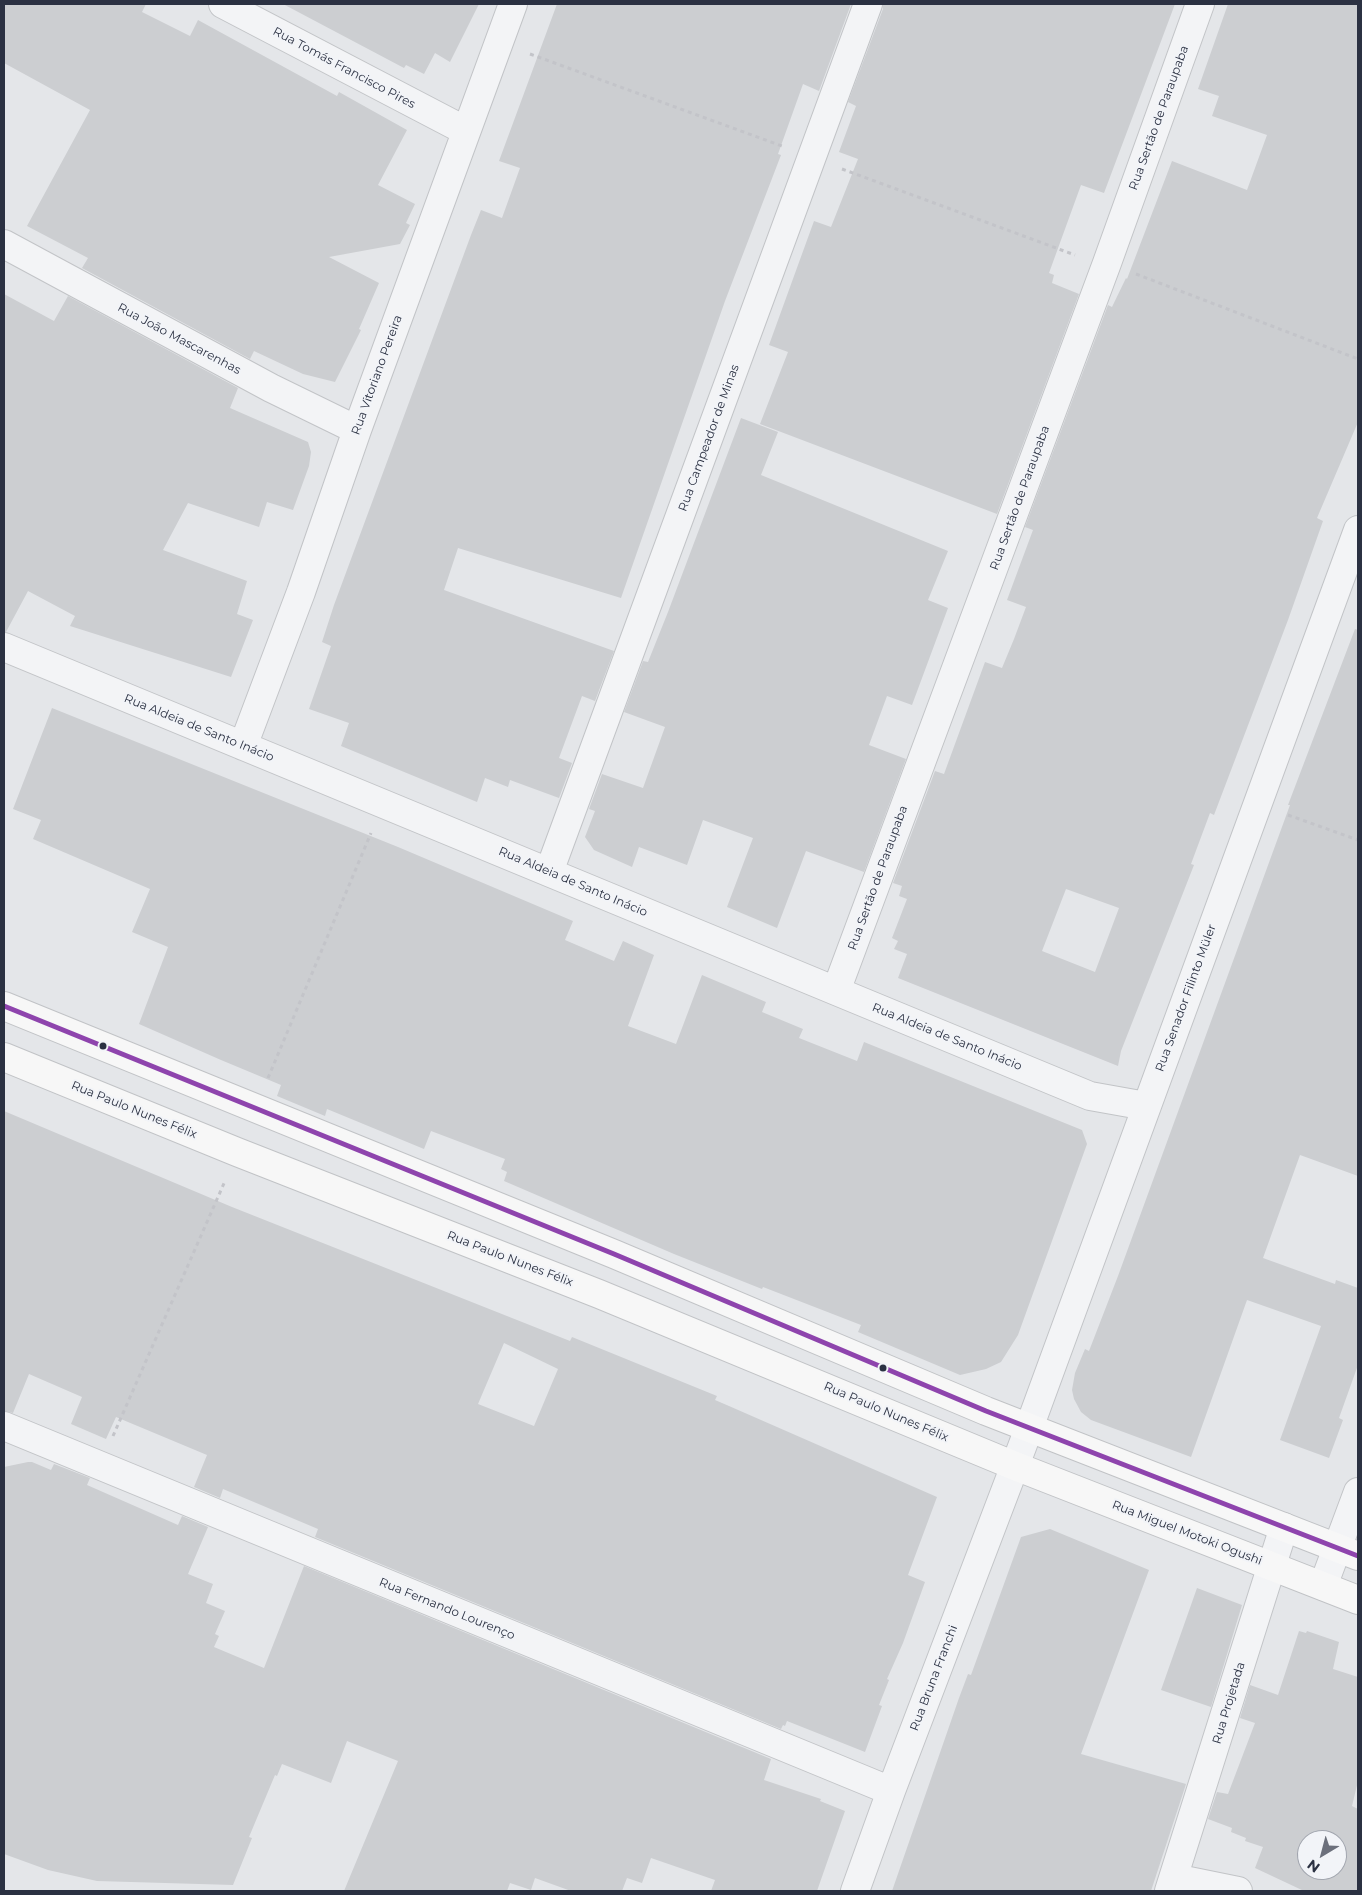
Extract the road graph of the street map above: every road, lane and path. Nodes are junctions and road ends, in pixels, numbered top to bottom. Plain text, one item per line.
1 (223, 4) edge
2 (513, 4) edge
3 (868, 4) edge
4 (1200, 4) edge
5 (498, 43) junction
6 (466, 132) junction
7 (812, 158) junction
8 (4, 244) edge
9 (1107, 263) junction
10 (1358, 359) edge
11 (357, 430) junction
12 (1358, 530) edge
13 (4, 647) edge
14 (243, 746) junction
15 (383, 804) junction
16 (1257, 804) junction
17 (1358, 840) edge
18 (549, 872) junction
19 (836, 991) junction
20 (4, 1006) edge
21 (4, 1057) edge
22 (1146, 1106) junction
23 (256, 1109) junction
24 (237, 1152) junction
25 (4, 1426) edge
26 (1029, 1428) junction
27 (100, 1466) junction
28 (1015, 1466) junction
29 (1358, 1492) edge
30 (1284, 1527) junction
31 (1348, 1552) edge
32 (1272, 1566) junction
33 (1324, 1586) junction
34 (1358, 1600) edge
35 (891, 1791) junction
36 (1171, 1885) edge
37 (855, 1891) edge
38 (1238, 1891) edge

1 - 6 street, Rua Tomás Francisco Pires
2 - 5 street, Rua Vitoriano Pereira
3 - 7 street, Rua Campeador de Minas
4 - 9 street, Rua Sertão de Paraupaba
5 - 6 street, Rua Vitoriano Pereira
5 - 7 path
6 - 11 street, Rua Vitoriano Pereira
7 - 9 path
7 - 18 street, Rua Campeador de Minas
8 - 11 street, Rua João Mascarenhas
9 - 10 path
9 - 19 street, Rua Sertão de Paraupaba
11 - 14 street, Rua Vitoriano Pereira
12 - 16 street, Rua Senador Filinto Müler
13 - 14 street, Rua Aldeia de Santo Inácio
14 - 15 street, Rua Aldeia de Santo Inácio
15 - 18 street, Rua Aldeia de Santo Inácio
15 - 23 path
16 - 17 path
16 - 22 street, Rua Senador Filinto Müler
18 - 19 street, Rua Aldeia de Santo Inácio
19 - 22 street, Rua Aldeia de Santo Inácio
20 - 23 main road
21 - 24 main road, Rua Paulo Nunes Félix
22 - 26 street, Rua Senador Filinto Müler
23 - 26 main road
24 - 27 path
24 - 28 main road, Rua Paulo Nunes Félix
25 - 27 street, Rua Fernando Lourenço
26 - 28 street, Rua Senador Filinto Müler
26 - 30 main road
27 - 35 street, Rua Fernando Lourenço
28 - 32 main road, Rua Miguel Motoki Ogushi
28 - 35 street, Rua Bruna Franchi
29 - 31 street
30 - 31 main road
30 - 32 street, Rua Projetada
31 - 33 street
32 - 33 main road, Rua Miguel Motoki Ogushi
32 - 36 street, Rua Projetada
33 - 34 main road, Rua Miguel Motoki Ogushi
35 - 37 street, Rua Bruna Franchi
36 - 38 street, Rua Projetada

